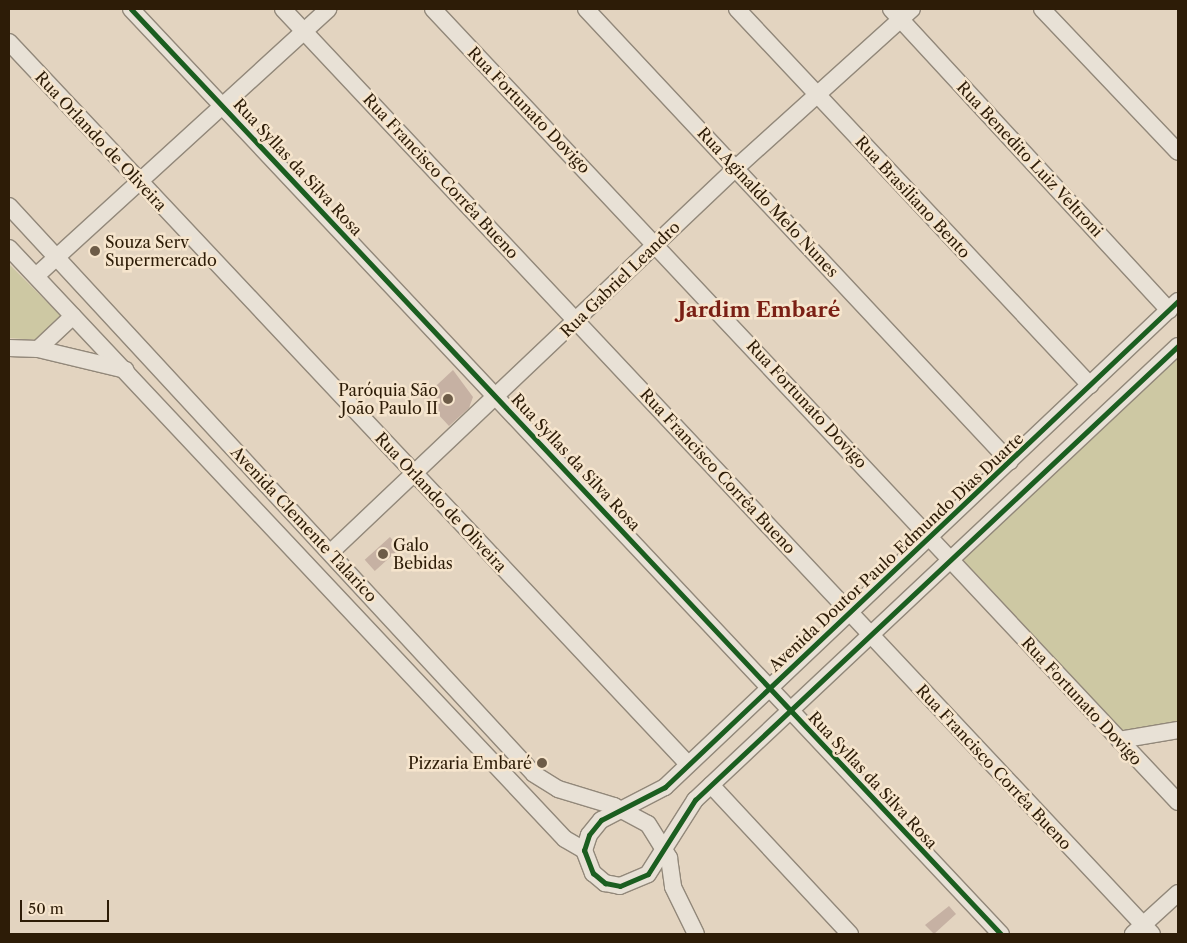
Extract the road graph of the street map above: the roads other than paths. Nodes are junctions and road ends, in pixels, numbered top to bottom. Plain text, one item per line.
1 (131, 9) edge
2 (282, 9) edge
3 (328, 9) edge
4 (433, 9) edge
5 (586, 9) edge
6 (737, 9) edge
7 (1042, 9) edge
8 (901, 12) edge
9 (304, 32) junction
10 (9, 42) edge
11 (816, 94) junction
12 (224, 107) junction
13 (1178, 152) edge
14 (736, 168) junction
15 (141, 184) junction
16 (9, 206) edge
17 (656, 244) junction
18 (9, 248) edge
19 (58, 259) junction
20 (36, 276) junction
21 (1174, 305) edge
22 (73, 316) junction
23 (578, 321) junction
24 (1178, 346) edge
25 (9, 348) edge
26 (38, 349) junction
27 (127, 371) junction
28 (1090, 385) junction
29 (497, 395) junction
30 (1010, 462) junction
31 (413, 472) junction
32 (930, 535) junction
33 (331, 552) junction
34 (952, 561) junction
35 (851, 613) junction
36 (870, 636) junction
37 (771, 688) junction
38 (790, 709) junction
39 (1178, 730) edge
40 (1119, 740) junction
41 (688, 764) junction
42 (711, 785) junction
43 (1178, 802) edge
44 (621, 809) junction
45 (584, 850) junction
46 (663, 850) junction
47 (1178, 893) edge
48 (1143, 931) edge
49 (696, 934) edge
50 (850, 934) edge
51 (1001, 934) edge

1 - 12 street, Rua Syllas da Silva Rosa
2 - 9 street, Rua Francisco Corrêa Bueno
3 - 9 street
4 - 17 street, Rua Fortunato Dovigo
5 - 14 street, Rua Aginaldo Melo Nunes
6 - 11 street, Rua Brasiliano Bento
7 - 13 street
8 - 11 street, Rua Gabriel Leandro
8 - 21 street, Rua Benedito Luiz Veltroni
9 - 12 street
9 - 23 street, Rua Francisco Corrêa Bueno
10 - 15 street, Rua Orlando de Oliveira
11 - 14 street, Rua Gabriel Leandro
11 - 28 street, Rua Brasiliano Bento
12 - 15 street
12 - 29 street, Rua Syllas da Silva Rosa
14 - 17 street, Rua Gabriel Leandro
14 - 30 street, Rua Aginaldo Melo Nunes
15 - 19 street
15 - 31 street, Rua Orlando de Oliveira
16 - 19 street, Avenida Clemente Talarico
17 - 23 street, Rua Gabriel Leandro
17 - 32 street, Rua Fortunato Dovigo
18 - 20 street, Avenida Clemente Talarico
19 - 20 street
19 - 33 street, Avenida Clemente Talarico
20 - 22 street, Avenida Clemente Talarico
21 - 28 street, Avenida Doutor Paulo Edmundo Dias Duarte
22 - 26 street
22 - 27 street, Avenida Clemente Talarico
23 - 29 street, Rua Gabriel Leandro
23 - 35 street, Rua Francisco Corrêa Bueno
24 - 34 street
25 - 26 street
26 - 27 street
27 - 45 street, Avenida Clemente Talarico
28 - 30 street, Avenida Doutor Paulo Edmundo Dias Duarte
29 - 31 street, Rua Gabriel Leandro
29 - 37 street, Rua Syllas da Silva Rosa
30 - 32 street, Avenida Doutor Paulo Edmundo Dias Duarte
31 - 33 street, Rua Gabriel Leandro
31 - 41 street, Rua Orlando de Oliveira
32 - 34 street, Rua Fortunato Dovigo
32 - 35 street, Avenida Doutor Paulo Edmundo Dias Duarte
33 - 44 street, Avenida Clemente Talarico
34 - 36 street
34 - 40 street, Rua Fortunato Dovigo
35 - 36 street, Rua Francisco Corrêa Bueno
35 - 37 street, Avenida Doutor Paulo Edmundo Dias Duarte
36 - 38 street
36 - 48 street, Rua Francisco Corrêa Bueno
37 - 38 street, Rua Syllas da Silva Rosa
37 - 41 street, Avenida Doutor Paulo Edmundo Dias Duarte
38 - 42 street
38 - 51 street, Rua Syllas da Silva Rosa
39 - 40 street
40 - 43 street, Rua Fortunato Dovigo
41 - 44 street, Avenida Doutor Paulo Edmundo Dias Duarte
42 - 46 street
42 - 50 street
44 - 45 street
44 - 46 street, Avenida Clemente Talarico
45 - 46 street
46 - 49 street, Avenida Clemente Talarico
47 - 48 street

